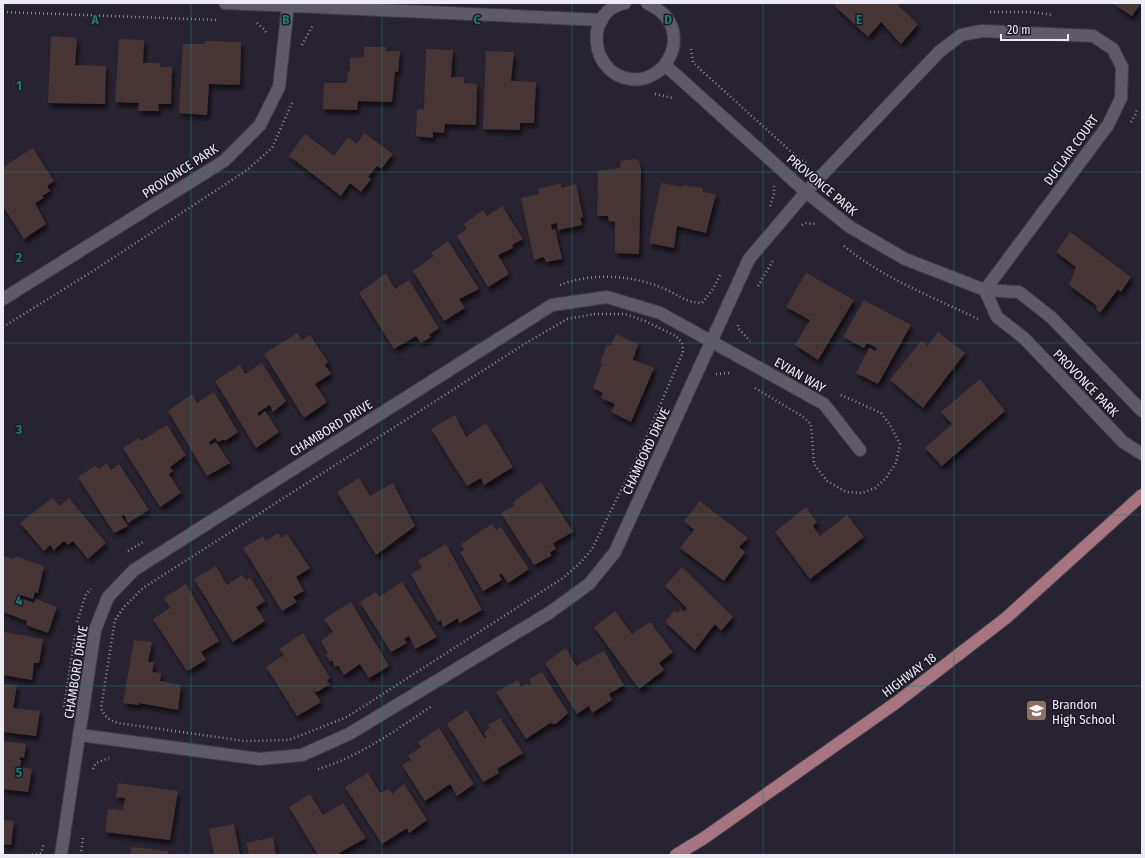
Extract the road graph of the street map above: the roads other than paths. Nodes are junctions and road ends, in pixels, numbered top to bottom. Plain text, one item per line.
1 (225, 3) edge
2 (625, 3) edge
3 (647, 3) edge
4 (288, 6) junction
5 (602, 20) junction
6 (665, 66) junction
7 (806, 192) junction
8 (985, 290) junction
9 (3, 299) edge
10 (712, 340) junction
11 (1142, 411) edge
12 (860, 450) dead end
13 (1142, 454) edge
14 (1142, 496) edge
15 (80, 735) junction
16 (61, 855) edge
17 (676, 855) edge

1 - 4 street
2 - 5 street
3 - 6 street
4 - 5 street
4 - 9 street, PROVONCE PARK
5 - 6 street
6 - 7 street, PROVONCE PARK
7 - 8 street, PROVONCE PARK
7 - 8 street, DUCLAIR COURT
7 - 10 street, CHAMBORD DRIVE
8 - 11 street, PROVONCE PARK
8 - 13 street, PROVONCE PARK
10 - 12 street, EVIAN WAY
10 - 15 street, CHAMBORD DRIVE
10 - 15 street, CHAMBORD DRIVE
14 - 17 main road, HIGHWAY 18
15 - 16 street, CHAMBORD DRIVE

